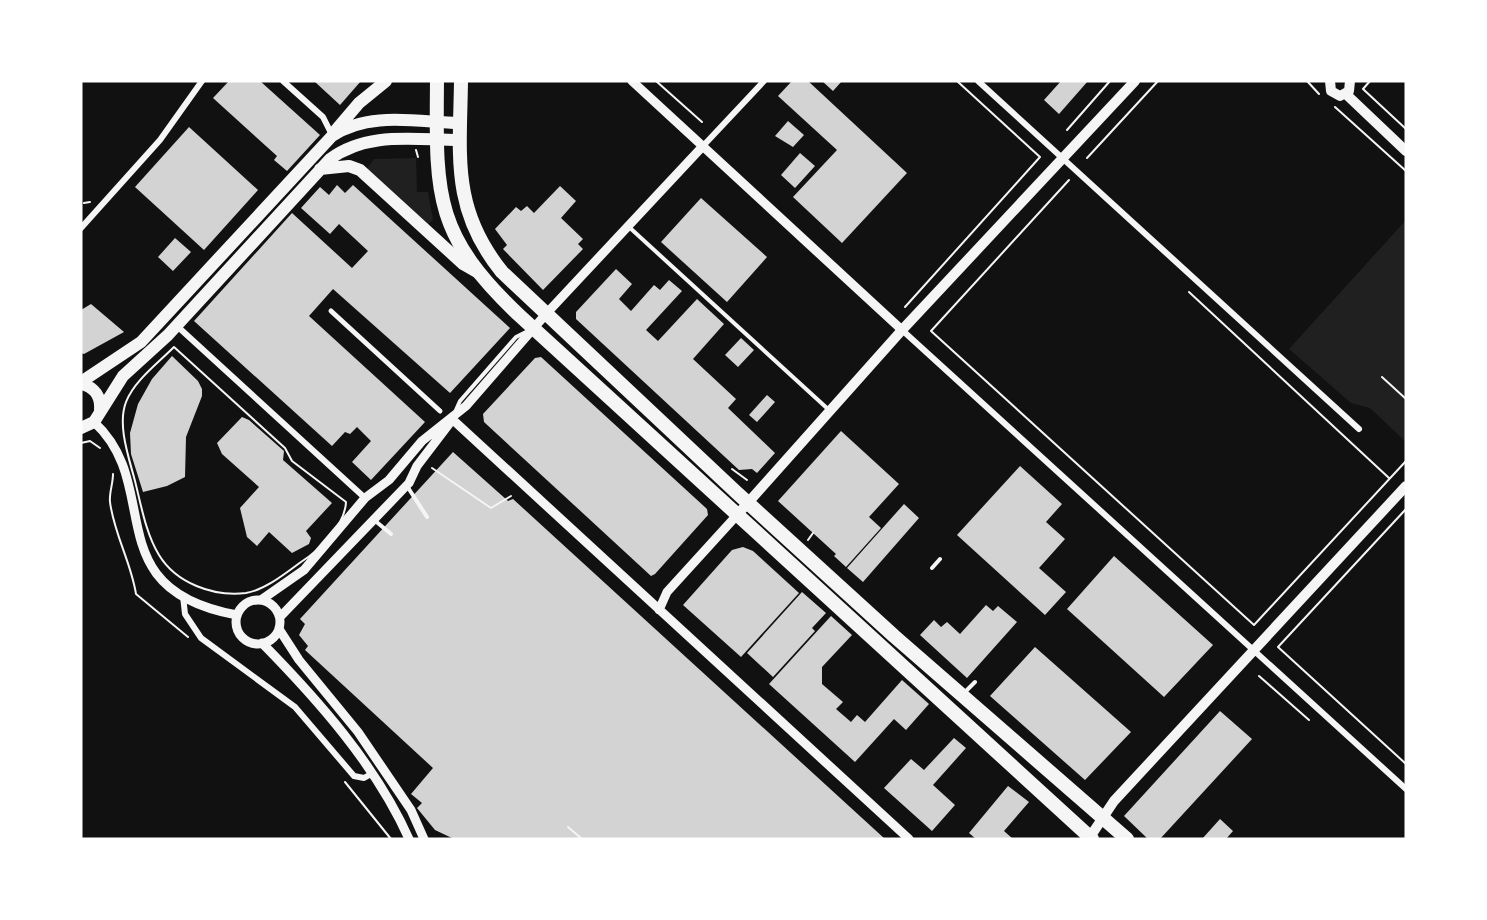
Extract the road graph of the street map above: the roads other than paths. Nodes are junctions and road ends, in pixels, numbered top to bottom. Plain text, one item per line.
1 (202, 81) edge
2 (283, 81) edge
3 (386, 81) edge
4 (437, 81) edge
5 (461, 81) edge
6 (632, 81) edge
7 (764, 81) edge
8 (978, 81) edge
9 (1134, 81) edge
10 (1330, 81) edge
11 (1350, 81) edge
12 (1346, 94) junction
13 (436, 122) junction
14 (459, 123) junction
15 (332, 136) junction
16 (435, 140) junction
17 (459, 140) junction
18 (703, 146) junction
19 (1406, 152) edge
20 (1062, 157) junction
21 (319, 169) junction
22 (628, 226) junction
23 (81, 228) edge
24 (477, 272) junction
25 (331, 311) dead end
26 (546, 314) junction
27 (177, 326) junction
28 (534, 328) junction
29 (902, 330) junction
30 (81, 383) edge
31 (100, 410) junction
32 (830, 410) junction
33 (440, 411) dead end
34 (452, 419) junction
35 (94, 422) junction
36 (81, 428) edge
37 (1359, 429) dead end
38 (396, 471) junction
39 (408, 484) junction
40 (1406, 486) edge
41 (364, 498) junction
42 (748, 503) junction
43 (357, 509) junction
44 (738, 514) junction
45 (427, 516) dead end
46 (371, 520) junction
47 (391, 534) dead end
48 (940, 559) dead end
49 (932, 568) dead end
50 (183, 596) junction
51 (261, 600) junction
52 (659, 610) junction
53 (237, 615) junction
54 (280, 617) junction
55 (279, 628) junction
56 (262, 644) junction
57 (1254, 650) junction
58 (975, 682) dead end
59 (962, 696) junction
60 (371, 774) junction
61 (1406, 789) edge
62 (1102, 816) junction
63 (1089, 838) edge
64 (410, 839) edge
65 (424, 839) edge
66 (909, 839) edge
67 (1127, 839) edge

1 - 23 street
2 - 15 street
3 - 15 main road
4 - 13 highway
5 - 14 highway
6 - 18 street
7 - 18 street
8 - 20 street
9 - 20 main road
10 - 12 main road
11 - 12 main road
12 - 19 main road
13 - 14 main road
13 - 15 main road
13 - 16 highway
14 - 17 highway
15 - 30 main road
16 - 17 main road
16 - 21 main road
16 - 24 highway
17 - 26 highway
18 - 22 street
18 - 29 street
20 - 29 main road
20 - 37 street
21 - 24 main road
21 - 27 main road
22 - 26 street
22 - 32 lane
24 - 28 highway
25 - 33 street
26 - 28 street
26 - 42 highway
27 - 31 main road
27 - 41 street
28 - 34 street
28 - 44 highway
29 - 32 main road
29 - 57 street
30 - 31 main road
31 - 35 main road
32 - 42 main road
34 - 38 street
34 - 39 street
34 - 52 street
35 - 36 main road
35 - 50 street
38 - 39 street
38 - 41 street
39 - 45 lane
39 - 46 street
40 - 57 main road
41 - 43 street
42 - 44 main road
42 - 59 highway
43 - 46 street
43 - 51 street
44 - 52 street
44 - 63 highway
46 - 47 lane
46 - 54 street
48 - 49 lane
50 - 53 street
50 - 60 street
51 - 53 street
51 - 54 street
52 - 66 street
53 - 56 street
54 - 55 street
55 - 56 street
55 - 65 street
56 - 60 street
57 - 61 street
57 - 62 main road
58 - 59 lane
59 - 62 highway
60 - 64 street
62 - 63 main road
62 - 67 highway

